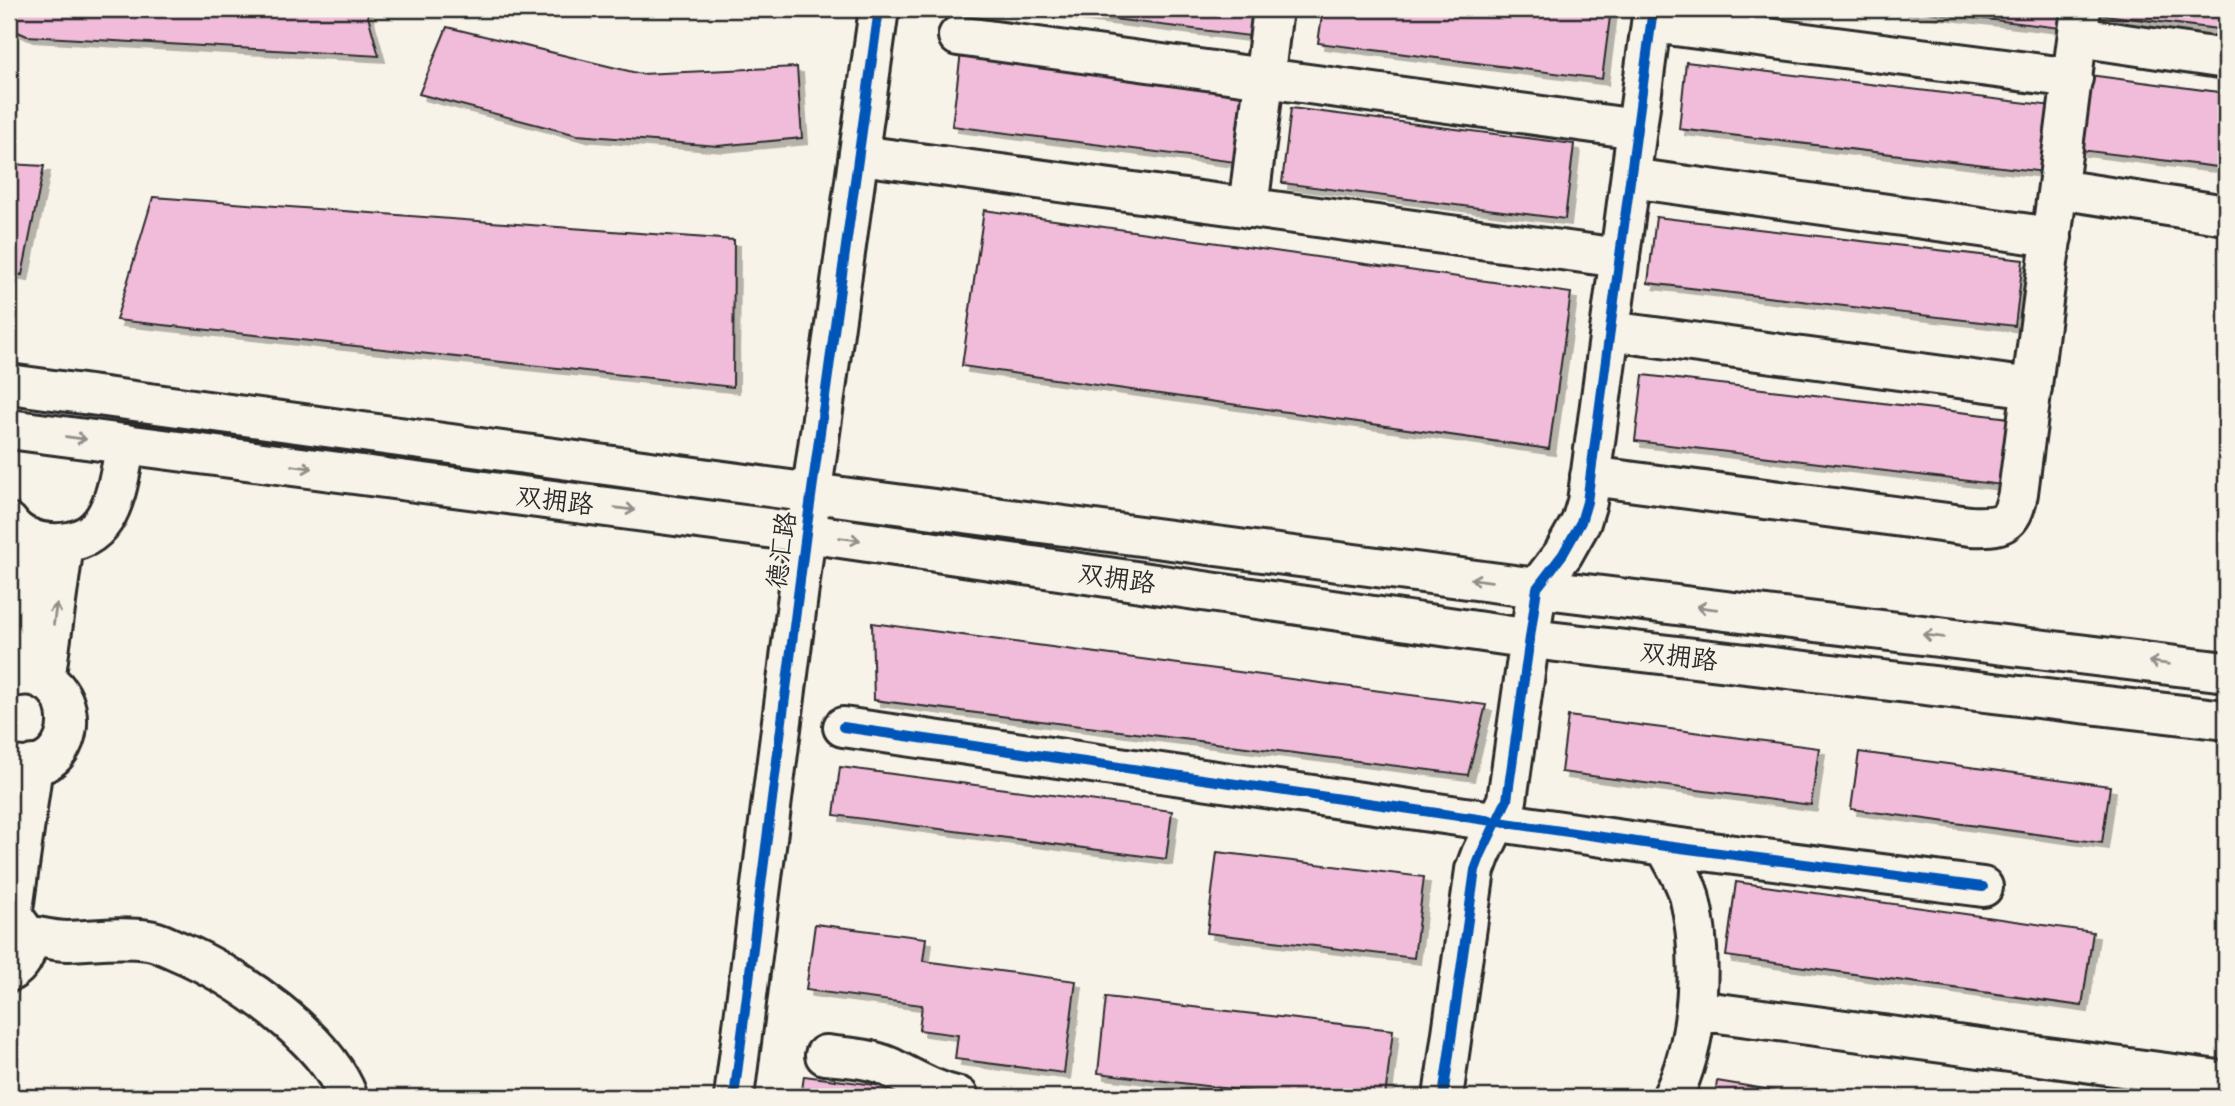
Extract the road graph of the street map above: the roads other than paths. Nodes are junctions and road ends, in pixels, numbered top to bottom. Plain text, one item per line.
1 (879, 9) edge
2 (1273, 9) edge
3 (1652, 16) edge
4 (2080, 23) edge
5 (958, 36) dead end
6 (2226, 59) edge
7 (1265, 77) junction
8 (2073, 78) junction
9 (1637, 129) junction
10 (860, 155) junction
11 (1631, 178) junction
12 (2058, 189) junction
13 (1248, 208) junction
14 (2226, 215) edge
15 (2052, 237) junction
16 (1620, 258) junction
17 (1610, 331) junction
18 (9, 384) edge
19 (2032, 388) junction
20 (9, 429) edge
21 (125, 444) junction
22 (1590, 476) junction
23 (812, 493) junction
24 (806, 533) junction
25 (34, 535) edge
26 (1537, 588) junction
27 (1531, 639) junction
28 (2226, 672) edge
29 (22, 679) edge
30 (2226, 720) edge
31 (843, 727) dead end
32 (21, 765) edge
33 (1499, 820) junction
34 (1665, 846) junction
35 (1983, 887) dead end
36 (15, 940) edge
37 (1696, 1010) junction
38 (825, 1055) dead end
39 (2206, 1085) edge
40 (348, 1097) edge
41 (734, 1097) edge
42 (959, 1097) edge
43 (1443, 1097) edge
44 (1672, 1097) edge

1 - 10 street, 德汇路
2 - 7 street
3 - 8 street
3 - 9 street
4 - 6 street
4 - 8 street
5 - 7 street
7 - 9 street
7 - 13 street
8 - 12 street
9 - 11 street
10 - 13 street
10 - 23 street, 德汇路
11 - 15 street
11 - 16 street
12 - 14 street
12 - 15 street
13 - 16 street
15 - 19 street
16 - 17 street
17 - 19 street
17 - 22 street
18 - 23 street, 双拥路
19 - 22 street
20 -> 21 street, 双拥路
21 -> 24 street, 双拥路
21 - 25 street
22 - 26 street
23 - 24 street, 德汇路
26 -> 23 street, 双拥路
24 -> 27 street, 双拥路
24 - 41 street, 德汇路
25 - 29 street
26 - 27 street
28 -> 26 street, 双拥路
27 - 30 street, 双拥路
27 - 33 street
29 - 32 street
31 - 33 street
32 - 36 street
33 - 34 street
33 - 43 street
34 - 35 street
34 - 37 street
36 - 40 street
37 - 39 street
37 - 44 street
38 - 42 street

